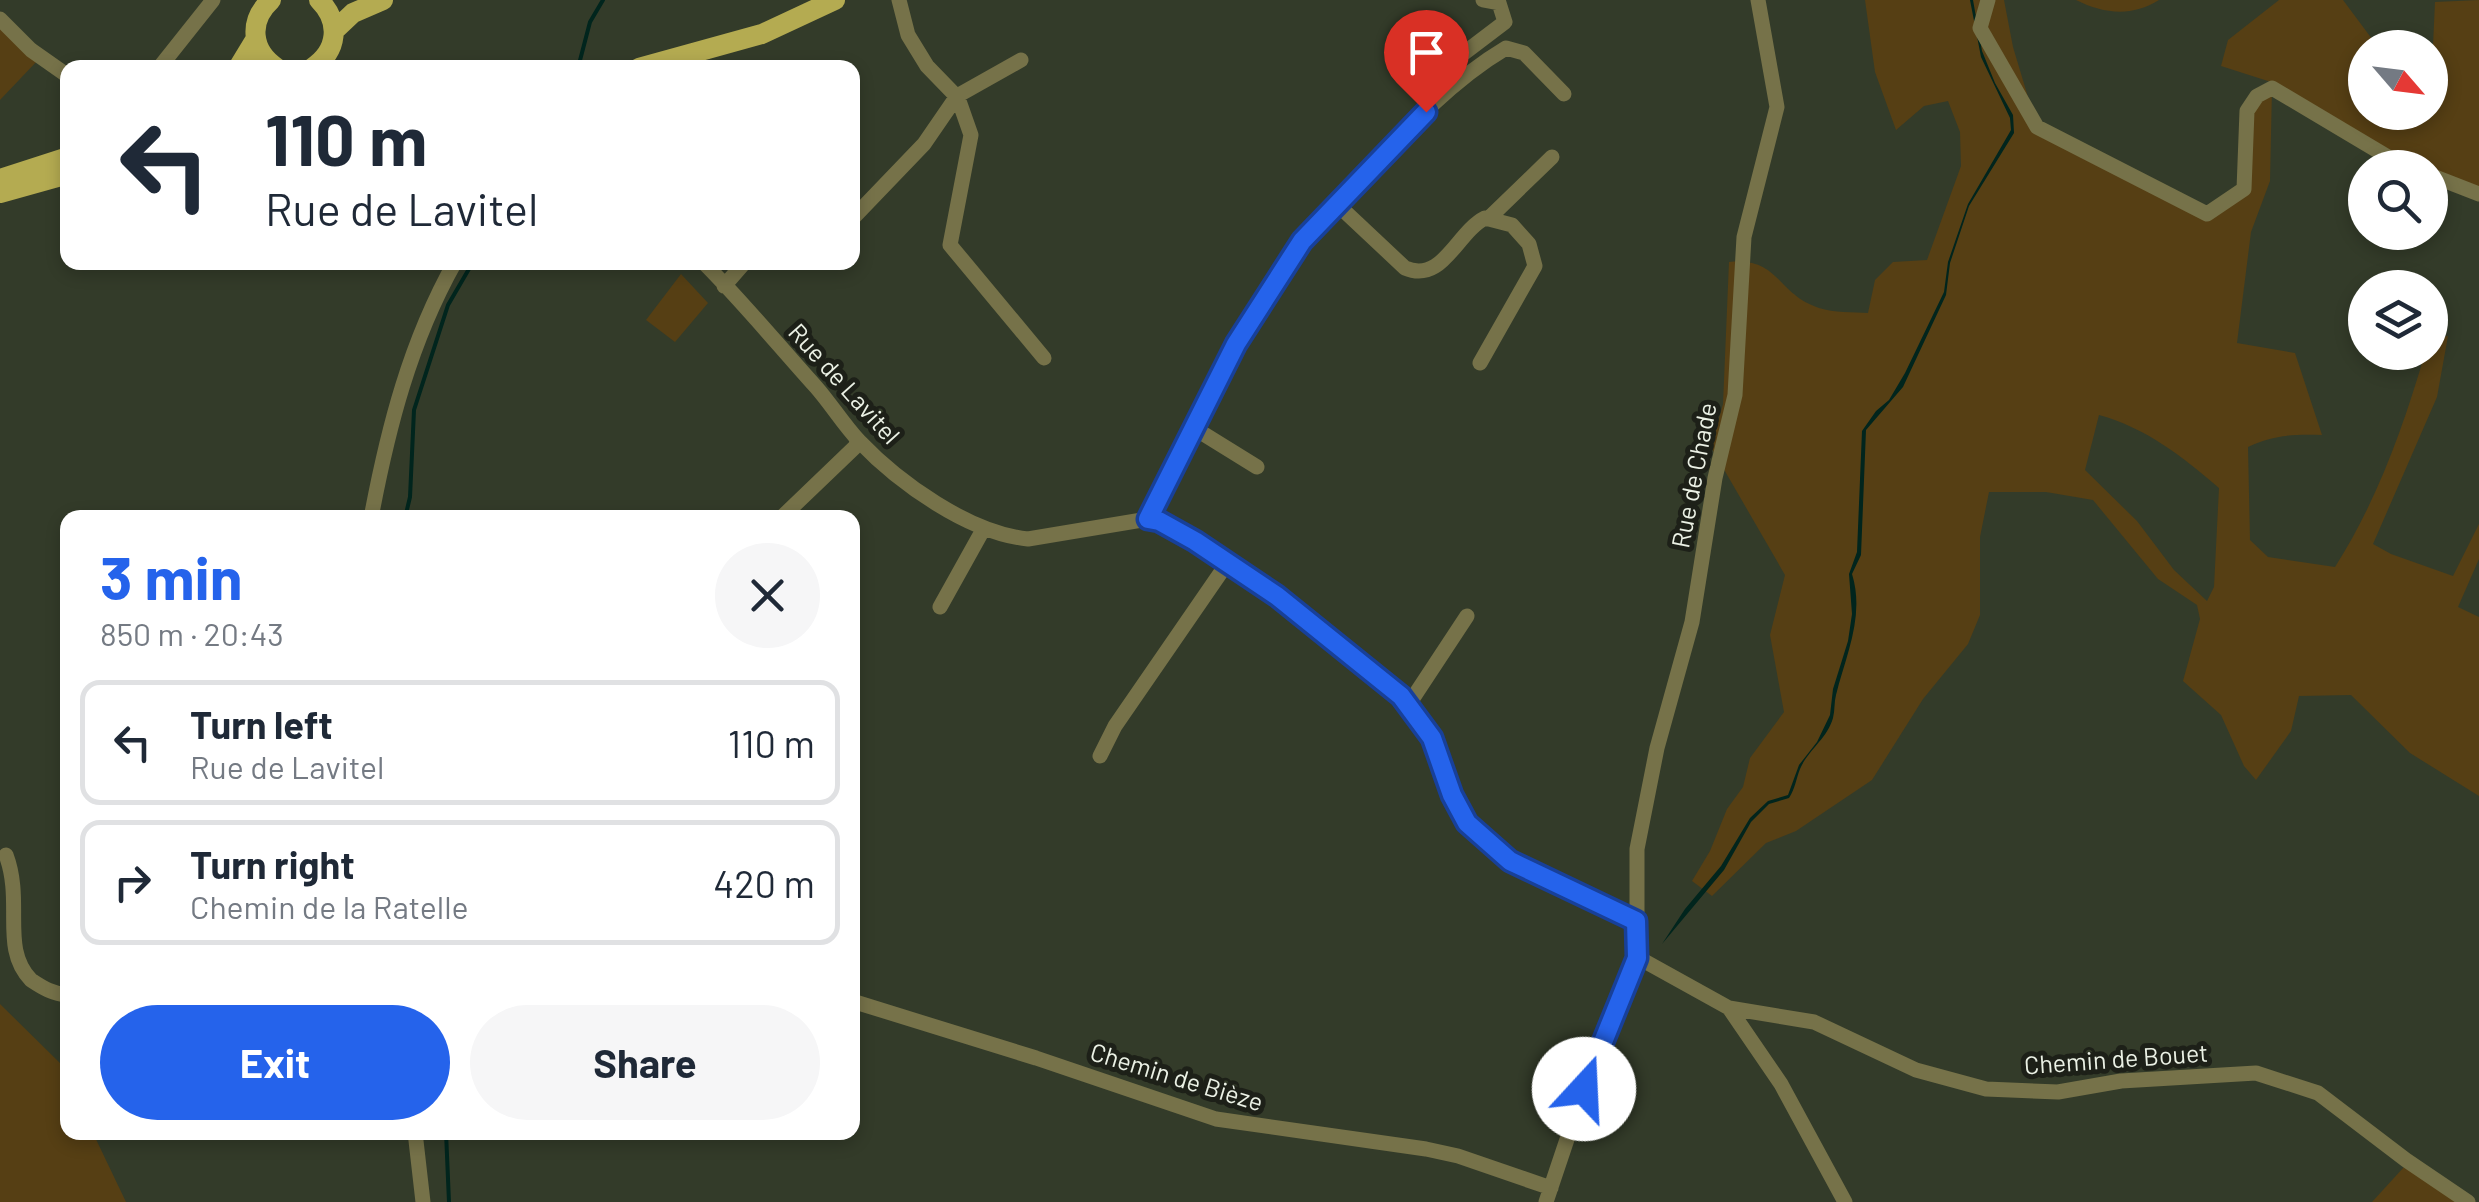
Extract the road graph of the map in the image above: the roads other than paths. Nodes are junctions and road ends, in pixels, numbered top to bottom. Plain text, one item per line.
1 (213, 0) edge
2 (382, 0) edge
3 (836, 0) edge
4 (899, 0) edge
5 (1482, 0) edge
6 (1758, 0) edge
7 (1988, 0) edge
8 (324, 1) edge
9 (263, 4) edge
10 (809, 6) edge
11 (0, 19) edge
12 (255, 40) junction
13 (335, 49) edge
14 (165, 60) edge
15 (243, 60) edge
16 (265, 60) edge
17 (669, 60) edge
18 (1020, 60) dead end
19 (1447, 66) dead end
20 (60, 70) edge
21 (1564, 94) dead end
22 (957, 96) junction
23 (2376, 150) edge
24 (1552, 158) dead end
25 (60, 160) edge
26 (60, 176) edge
27 (0, 179) edge
28 (2448, 181) edge
29 (0, 193) edge
30 (2479, 194) edge
31 (1339, 206) junction
32 (860, 211) edge
33 (1488, 219) junction
34 (451, 270) edge
35 (710, 270) edge
36 (738, 270) edge
37 (724, 286) junction
38 (1044, 358) dead end
39 (1480, 363) dead end
40 (1194, 428) junction
41 (858, 440) junction
42 (1258, 466) dead end
43 (372, 510) edge
44 (789, 510) edge
45 (1148, 519) junction
46 (984, 528) junction
47 (1228, 562) junction
48 (940, 607) dead end
49 (1467, 616) dead end
50 (1409, 704) junction
51 (1100, 756) dead end
52 (6, 855) dead end
53 (1636, 921) junction
54 (1637, 958) junction
55 (60, 994) edge
56 (860, 1004) edge
57 (1729, 1008) junction
58 (416, 1140) edge
59 (1548, 1195) edge
60 (423, 1202) edge
61 (1846, 1202) edge
62 (2468, 1202) edge

1 - 14 street
2 - 13 main road
3 - 10 main road
4 - 22 street
5 - 19 street
6 - 53 street, Rue de Chade
7 - 23 street
8 - 13 main road
9 - 12 main road
10 - 17 main road
11 - 20 street
12 - 15 main road
12 - 16 main road
18 - 22 street
21 - 31 street
22 - 32 street
22 - 38 street
24 - 33 street
25 - 27 main road
26 - 29 main road
28 - 30 street
31 - 33 street
31 - 40 street
33 - 39 street
34 - 43 street
35 - 37 street, Rue de Lavitel
36 - 37 street
37 - 41 street, Rue de Lavitel
40 - 42 street
40 - 45 street
41 - 44 street
41 - 46 street, Rue de Lavitel
45 - 46 street, Rue de Lavitel
45 - 47 street
46 - 48 street
47 - 50 street
47 - 51 street
49 - 50 street
50 - 53 street
52 - 55 street
53 - 54 street, Rue de Chade
54 - 57 street, Chemin de Bouet
54 - 59 street
56 - 59 street, Chemin de Bièze
57 - 61 street
57 - 62 street, Chemin de Bouet
58 - 60 street

